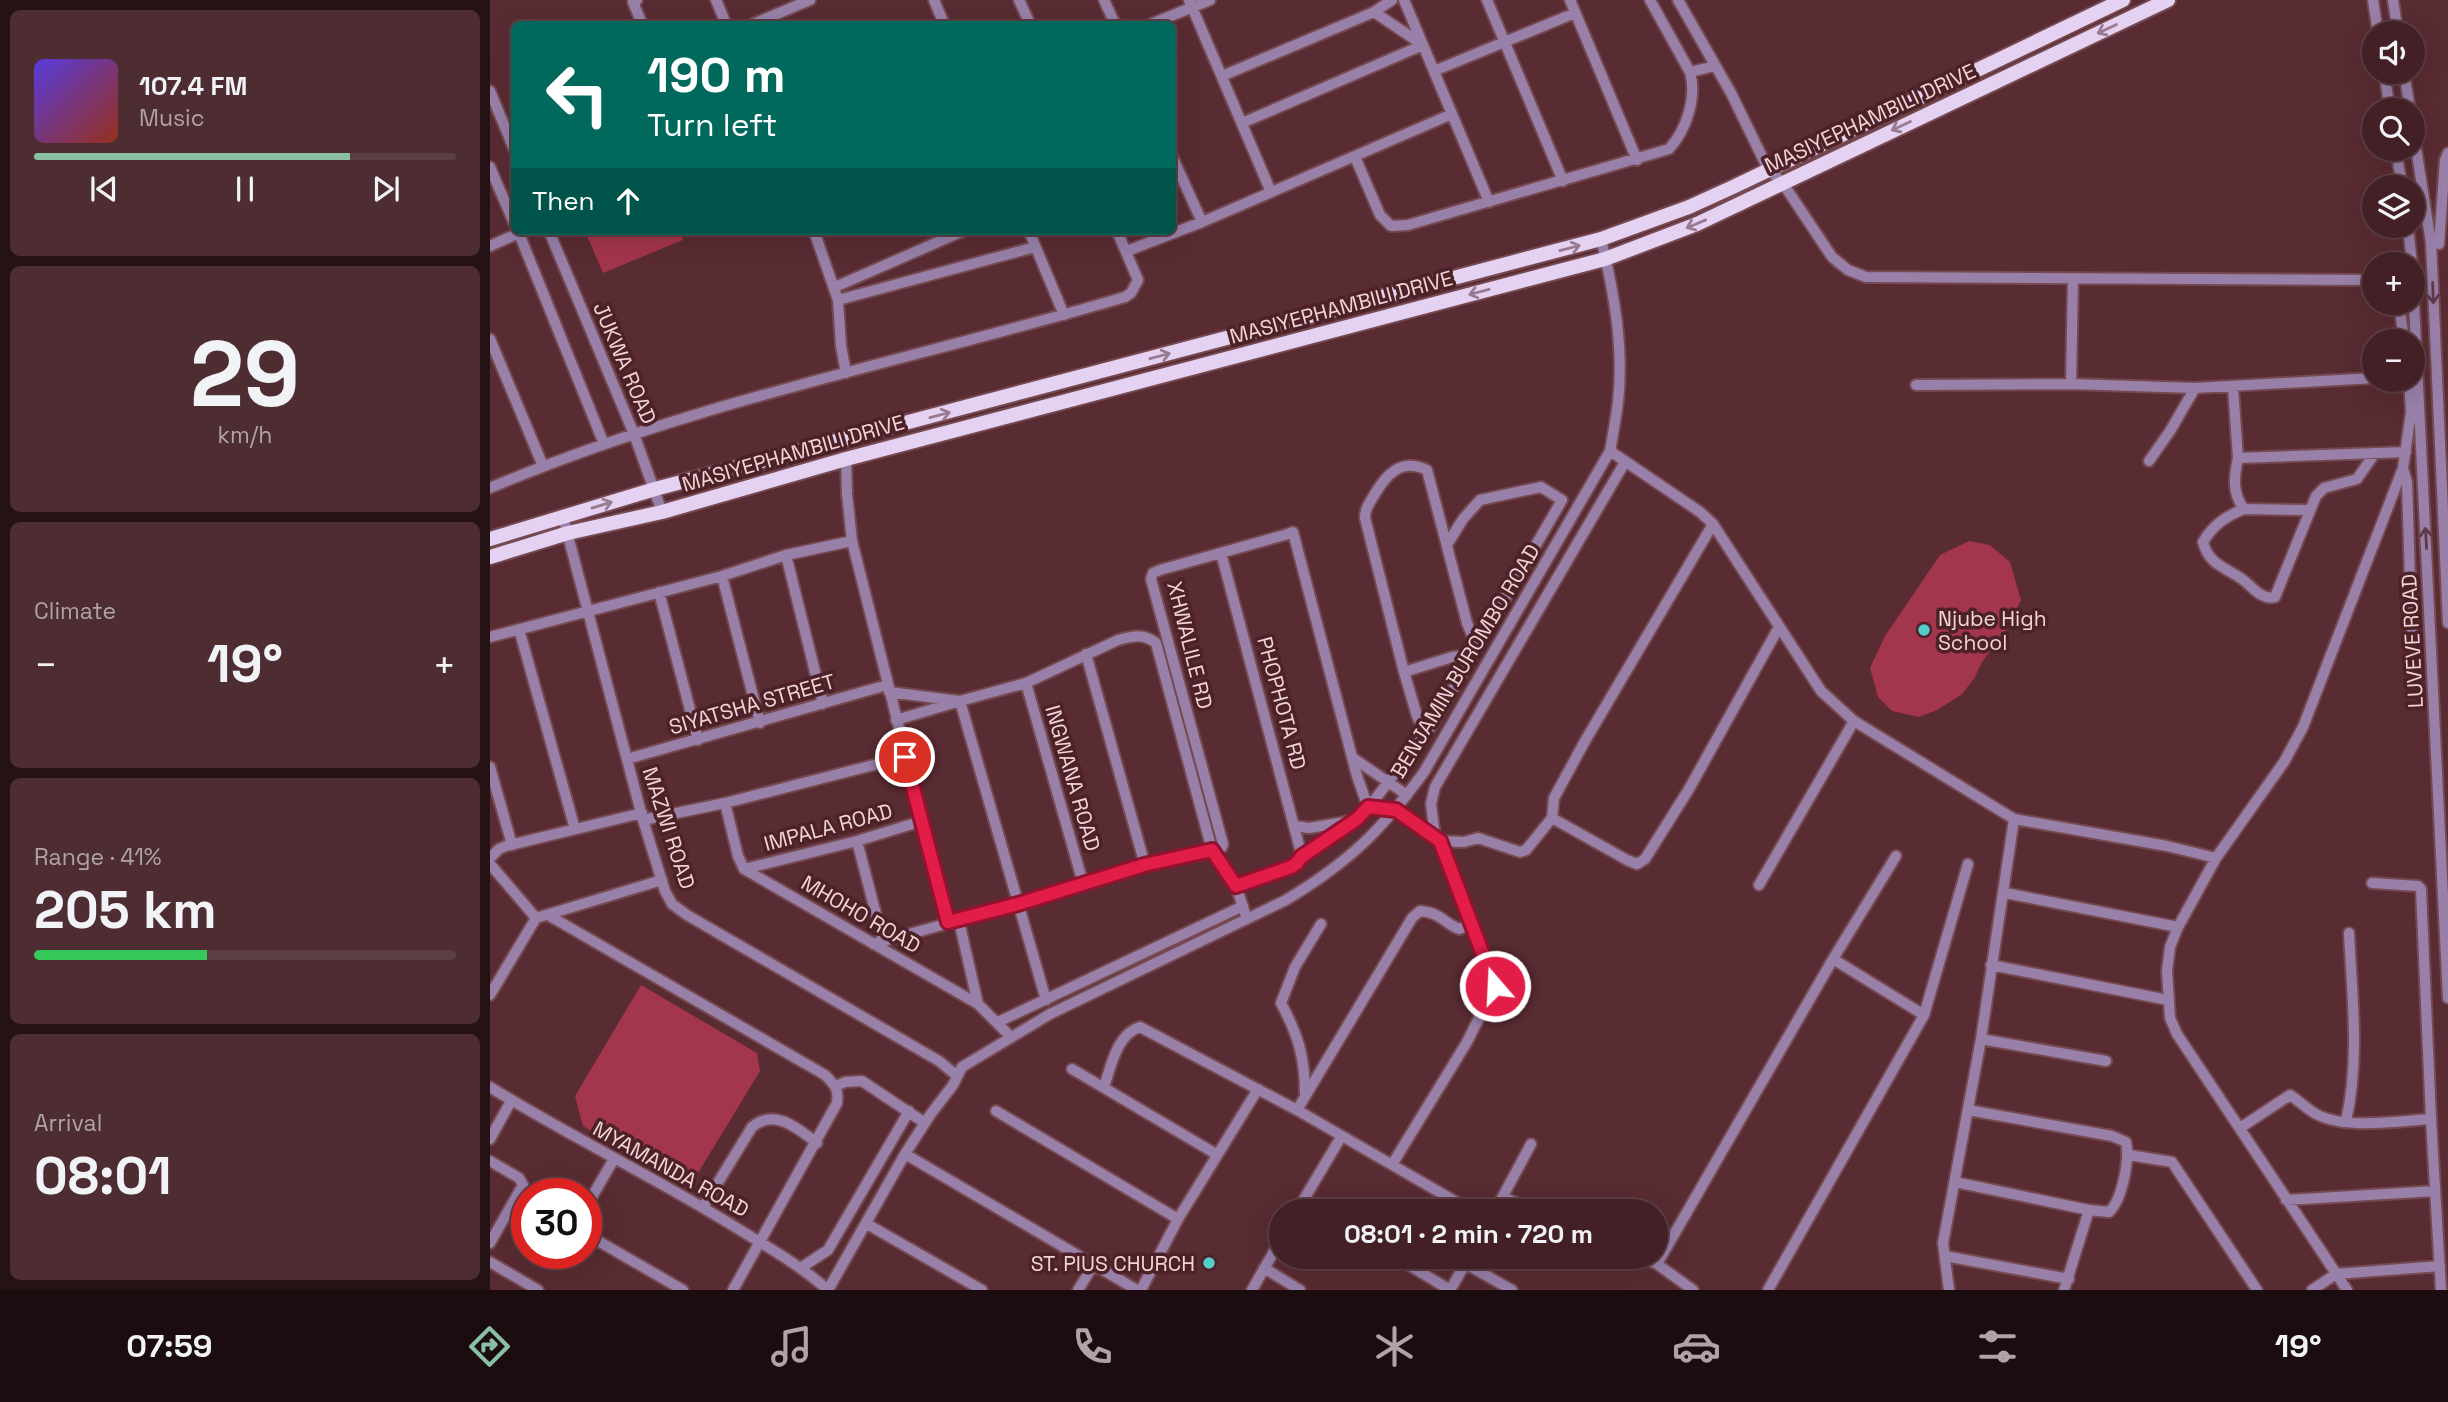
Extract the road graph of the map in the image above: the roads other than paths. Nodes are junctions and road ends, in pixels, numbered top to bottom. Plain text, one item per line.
1 (637, 0) edge
2 (716, 0) edge
3 (810, 0) edge
4 (934, 0) edge
5 (1019, 0) edge
6 (1104, 0) edge
7 (1210, 0) edge
8 (1392, 0) edge
9 (1404, 0) edge
10 (1487, 0) edge
11 (1570, 0) edge
12 (1650, 0) edge
13 (1678, 0) edge
14 (2123, 0) edge
15 (2168, 0) edge
16 (2373, 0) edge
17 (2393, 0) edge
18 (1190, 4) edge
19 (1374, 12) junction
20 (1575, 13) junction
21 (641, 21) edge
22 (725, 21) edge
23 (760, 21) edge
24 (942, 21) edge
25 (1029, 21) edge
26 (1114, 21) edge
27 (1157, 21) edge
28 (2376, 21) edge
29 (2396, 21) edge
30 (1503, 42) junction
31 (1423, 45) junction
32 (1715, 66) junction
33 (1434, 71) junction
34 (1690, 72) junction
35 (1222, 76) junction
36 (490, 91) edge
37 (1452, 114) junction
38 (1242, 123) junction
39 (511, 142) edge
40 (2448, 153) edge
41 (1354, 157) junction
42 (1637, 160) junction
43 (2421, 161) edge
44 (1176, 165) edge
45 (490, 167) edge
46 (1768, 170) junction
47 (1563, 181) junction
48 (1782, 181) junction
49 (1271, 192) junction
50 (1489, 202) junction
51 (511, 215) edge
52 (2445, 215) edge
53 (1202, 222) junction
54 (1176, 232) edge
55 (511, 233) edge
56 (519, 235) edge
57 (551, 235) edge
58 (816, 235) edge
59 (954, 235) edge
60 (1030, 235) edge
61 (1120, 235) edge
62 (1168, 235) edge
63 (1601, 239) junction
64 (2440, 244) edge
65 (490, 246) edge
66 (1035, 247) junction
67 (1127, 251) junction
68 (1605, 258) junction
69 (2073, 278) junction
70 (2362, 280) edge
71 (835, 287) junction
72 (838, 300) junction
73 (1064, 315) junction
74 (2415, 315) edge
75 (490, 339) edge
76 (846, 373) junction
77 (2362, 379) edge
78 (2071, 384) junction
79 (1916, 385) dead end
80 (2233, 387) junction
81 (2195, 388) junction
82 (2410, 392) edge
83 (634, 435) junction
84 (604, 444) junction
85 (1610, 451) junction
86 (2406, 452) junction
87 (2375, 453) junction
88 (2238, 458) junction
89 (846, 459) junction
90 (2149, 461) dead end
91 (1625, 462) junction
92 (543, 466) junction
93 (2403, 468) junction
94 (490, 488) edge
95 (655, 489) junction
96 (2244, 509) junction
97 (2309, 510) junction
98 (662, 512) junction
99 (563, 517) junction
100 (1713, 524) junction
101 (568, 533) junction
102 (490, 539) edge
103 (852, 541) junction
104 (1448, 543) junction
105 (1221, 553) junction
106 (786, 555) junction
107 (490, 557) edge
108 (722, 576) junction
109 (659, 592) junction
110 (589, 611) junction
111 (2448, 623) edge
112 (1779, 627) junction
113 (519, 629) junction
114 (490, 637) edge
115 (2412, 646) dead end
116 (1477, 647) junction
117 (1086, 654) junction
118 (1469, 659) junction
119 (1404, 672) junction
120 (1026, 683) junction
121 (888, 689) junction
122 (960, 701) junction
123 (823, 704) junction
124 (896, 720) junction
125 (1854, 721) junction
126 (760, 723) junction
127 (1425, 733) junction
128 (698, 740) junction
129 (905, 757) junction
130 (1353, 758) junction
131 (627, 759) junction
132 (490, 767) edge
133 (1389, 782) junction
134 (493, 792) edge
135 (1407, 795) junction
136 (725, 803) junction
137 (1368, 807) junction
138 (1396, 810) junction
139 (643, 817) junction
140 (1552, 818) junction
141 (2014, 818) junction
142 (1357, 819) junction
143 (922, 821) junction
144 (1295, 826) junction
145 (575, 830) junction
146 (1437, 838) junction
147 (857, 841) junction
148 (512, 845) junction
149 (1212, 850) junction
150 (1896, 856) dead end
151 (490, 858) edge
152 (2216, 858) junction
153 (1299, 860) junction
154 (490, 864) edge
155 (1968, 864) dead end
156 (1144, 865) junction
157 (744, 869) junction
158 (662, 880) junction
159 (1083, 883) junction
160 (2372, 883) dead end
161 (1759, 885) dead end
162 (1236, 886) junction
163 (2005, 893) junction
164 (1018, 904) junction
165 (1243, 906) junction
166 (548, 915) junction
167 (536, 918) junction
168 (1247, 919) junction
169 (953, 922) junction
170 (1321, 924) dead end
171 (1471, 925) junction
172 (2178, 927) junction
173 (2349, 933) dead end
174 (878, 943) junction
175 (1833, 959) junction
176 (1991, 965) junction
177 (490, 995) edge
178 (2448, 998) edge
179 (1046, 1000) junction
180 (2168, 1000) junction
181 (978, 1004) junction
182 (1924, 1015) junction
183 (998, 1022) junction
184 (1010, 1036) junction
185 (1981, 1040) junction
186 (2106, 1061) dead end
187 (962, 1068) junction
188 (1072, 1069) dead end
189 (836, 1086) junction
190 (490, 1087) edge
191 (1104, 1087) junction
192 (1258, 1089) junction
193 (1305, 1097) junction
194 (511, 1101) junction
195 (1297, 1110) junction
196 (1968, 1110) junction
197 (909, 1111) junction
198 (996, 1111) dead end
199 (2431, 1119) junction
200 (2346, 1121) junction
201 (925, 1123) junction
202 (2240, 1128) junction
203 (1341, 1137) junction
204 (490, 1139) edge
205 (817, 1143) junction
206 (1531, 1144) dead end
207 (905, 1154) junction
208 (1216, 1154) junction
209 (2129, 1156) junction
210 (614, 1159) junction
211 (490, 1161) edge
212 (1392, 1163) junction
213 (517, 1178) edge
214 (602, 1180) edge
215 (1955, 1182) junction
216 (2435, 1191) junction
217 (1503, 1197) joint
218 (1305, 1199) edge
219 (1452, 1199) edge
220 (1508, 1199) edge
221 (2286, 1200) junction
222 (703, 1207) junction
223 (2089, 1210) junction
224 (511, 1213) edge
225 (1178, 1219) junction
226 (867, 1224) junction
227 (490, 1242) edge
228 (761, 1242) junction
229 (602, 1243) edge
230 (1668, 1246) edge
231 (1944, 1256) junction
232 (1269, 1259) edge
233 (490, 1262) edge
234 (1094, 1264) junction
235 (2440, 1266) junction
236 (803, 1267) junction
237 (1264, 1268) junction
238 (1415, 1269) edge
239 (1463, 1269) edge
240 (1481, 1269) edge
241 (1663, 1269) edge
242 (2336, 1274) junction
243 (2070, 1279) junction
244 (538, 1290) edge
245 (683, 1290) edge
246 (733, 1290) edge
247 (828, 1290) edge
248 (982, 1290) edge
249 (1078, 1290) edge
250 (1139, 1290) edge
251 (1252, 1290) edge
252 (1300, 1290) edge
253 (1450, 1290) edge
254 (1512, 1290) edge
255 (1693, 1290) edge
256 (1768, 1290) edge
257 (1949, 1290) edge
258 (2064, 1290) edge
259 (2257, 1290) edge
260 (2312, 1290) edge
261 (2347, 1290) edge
262 (2441, 1290) edge

1 - 21 street
2 - 22 street
3 - 23 street
4 - 24 street
5 - 25 street
6 - 26 street
7 - 18 street
8 - 19 street
9 - 31 street
10 - 30 street
11 - 20 street
12 - 34 street
13 - 32 street
14 - 46 main road, MASIYEPHAMBILI DRIVE
15 -> 48 main road, MASIYEPHAMBILI DRIVE
16 - 28 street
17 - 29 street
18 - 27 street
18 - 35 street
19 - 31 street
19 - 35 street
20 - 30 street
20 - 42 street
30 - 33 street
30 - 47 street
31 - 33 street
31 - 38 street
32 - 34 street
32 - 46 street
33 - 37 street
34 - 42 street
35 - 38 street
36 - 39 street
37 - 41 street
37 - 50 street
38 - 49 street
40 - 52 street
41 - 49 street
41 - 50 street
42 - 47 street
43 - 64 street, LUVEVE ROAD
44 - 53 street
45 - 51 street
46 - 48 street
46 - 63 main road, MASIYEPHAMBILI DRIVE
47 - 50 street
48 -> 68 main road, MASIYEPHAMBILI DRIVE
48 - 69 street
49 - 53 street
52 - 64 street
53 - 54 street
55 - 65 street
56 - 84 street
57 - 83 street, JUKWA ROAD
58 - 71 street
59 - 71 street
60 - 66 street
61 - 67 street
62 - 67 street
63 - 68 street, BENJAMIN BUROMBO ROAD
95 -> 63 main road, MASIYEPHAMBILI DRIVE
64 -> 111 street, LUVEVE ROAD
66 - 72 street
66 - 73 street
67 - 73 street
68 - 85 street, BENJAMIN BUROMBO ROAD
68 -> 89 main road, MASIYEPHAMBILI DRIVE
69 - 70 street
69 - 78 street
71 - 72 street
72 - 76 street
73 - 76 street
178 -> 74 street, LUVEVE ROAD
75 - 92 street
76 - 83 street
77 - 80 street
78 - 79 street
78 - 81 street
80 - 81 street
80 - 88 street
81 - 90 street
82 - 86 street
83 - 84 street
83 - 95 street, JUKWA ROAD
84 - 92 street
85 - 91 street
85 - 135 street, BENJAMIN BUROMBO ROAD
86 - 87 street
86 - 93 street
87 - 88 street
87 - 97 street
88 - 96 street
89 - 98 main road, MASIYEPHAMBILI DRIVE
89 - 103 street
91 - 100 street
91 - 146 street
92 - 94 street
93 - 115 street
93 - 152 street
95 - 98 street, JUKWA ROAD
99 -> 95 main road, MASIYEPHAMBILI DRIVE
96 - 97 street
96 - 97 street
98 - 101 main road, MASIYEPHAMBILI DRIVE
99 - 101 street, MAZWI ROAD
99 - 102 main road, MASIYEPHAMBILI DRIVE
100 - 112 street
100 - 140 street
101 - 107 main road, MASIYEPHAMBILI DRIVE
101 - 110 street, MAZWI ROAD
103 - 106 street
103 - 121 street
104 - 116 street
104 - 116 street
104 - 119 street
105 - 130 street, XHWALILE RD
105 - 144 street, PHOPHOTA RD
105 - 149 street, XHWALILE RD
106 - 108 street
106 - 123 street
108 - 109 street
108 - 126 street
109 - 110 street
109 - 128 street
110 - 113 street
110 - 131 street, MAZWI ROAD
112 - 125 street
112 - 140 street
113 - 114 street
113 - 145 street
116 - 118 street
117 - 120 street
117 - 149 street
117 - 156 street
118 - 119 street
118 - 127 street
119 - 127 street
120 - 122 street
120 - 159 street, INGWANA ROAD
121 - 122 street
121 - 123 street, SIYATSHA STREET
121 - 124 street
122 - 124 street
122 - 164 street
123 - 126 street, SIYATSHA STREET
124 - 129 street
125 - 141 street
125 - 161 street
126 - 128 street, SIYATSHA STREET
127 - 133 street
128 - 131 street, SIYATSHA STREET
129 - 136 street
129 - 143 street
130 - 133 street
130 - 137 street, XHWALILE RD
131 - 139 street, MAZWI ROAD
132 - 134 street
133 - 135 street
133 - 137 street
134 - 148 street
135 - 138 street, BENJAMIN BUROMBO ROAD
136 - 139 street
136 - 157 street
137 - 138 street
137 - 142 street
138 - 146 street
138 - 168 street, BENJAMIN BUROMBO ROAD
139 - 145 street
139 - 158 street, MAZWI ROAD
140 - 146 street
141 - 152 street
141 - 163 street
142 - 144 street
142 - 153 street
143 - 147 street, IMPALA ROAD
143 - 169 street
144 - 153 street, PHOPHOTA RD
145 - 148 street
146 - 171 street
147 - 157 street, IMPALA ROAD
147 - 174 street
148 - 151 street
149 - 156 street
149 - 162 street
150 - 175 street
152 - 172 street
153 - 162 street
154 - 167 street
155 - 182 street
156 - 159 street
157 - 174 street, MHOHO ROAD
158 - 166 street
158 - 187 street, MAZWI ROAD
159 - 164 street
160 - 199 street
162 - 165 street
163 - 172 street
163 - 176 street
164 - 169 street
164 - 179 street
165 - 168 street
165 - 179 street
166 - 167 street
166 - 189 street
167 - 177 street
168 - 184 street, BENJAMIN BUROMBO ROAD
169 - 174 street
169 - 181 street
170 - 193 street
171 - 193 street
171 - 212 street
172 - 180 street
173 - 200 street
174 - 181 street, MHOHO ROAD
175 - 182 street
175 - 230 street
176 - 180 street
176 - 185 street
179 - 183 street
180 - 202 street
181 - 183 street, MHOHO ROAD
182 - 256 street
183 - 184 street, MHOHO ROAD
184 - 187 street, BENJAMIN BUROMBO ROAD
185 - 186 street
185 - 196 street
187 - 201 street, BENJAMIN BUROMBO ROAD
188 - 191 street
189 - 197 street
189 - 205 street
190 - 194 street, MYAMANDA ROAD
191 - 192 street
191 - 208 street
192 - 195 street
192 - 208 street
193 - 195 street
194 - 204 street
194 - 210 street, MYAMANDA ROAD
195 - 203 street
196 - 209 street
196 - 215 street
197 - 201 street
197 - 236 street
198 - 225 street
199 - 200 street
199 - 216 street
200 - 202 street
201 - 207 street, BENJAMIN BUROMBO ROAD
202 - 221 street
203 - 212 street
203 - 218 street
205 - 222 street
205 - 228 street
206 - 217 street
207 - 226 street, BENJAMIN BUROMBO ROAD
207 - 234 street
208 - 225 street
209 - 223 street
209 - 259 street
210 - 214 street
210 - 222 street, MYAMANDA ROAD
211 - 213 street
212 - 219 street
215 - 223 street
215 - 231 street
216 - 221 street
216 - 235 street
217 - 220 street
221 - 242 street
222 - 228 street, MYAMANDA ROAD
223 - 243 street
224 - 227 street
225 - 250 street
226 - 247 street, BENJAMIN BUROMBO ROAD
226 - 248 street
228 - 236 street, MYAMANDA ROAD
228 - 246 street
229 - 245 street
231 - 243 street
231 - 257 street
232 - 237 street
233 - 244 street
234 - 249 street
234 - 250 street
235 - 242 street
235 - 262 street
236 - 247 street, MYAMANDA ROAD
237 - 251 street
237 - 252 street
238 - 253 street
239 - 253 street
240 - 254 street
241 - 255 street
242 - 260 street
242 - 261 street
243 - 258 street

